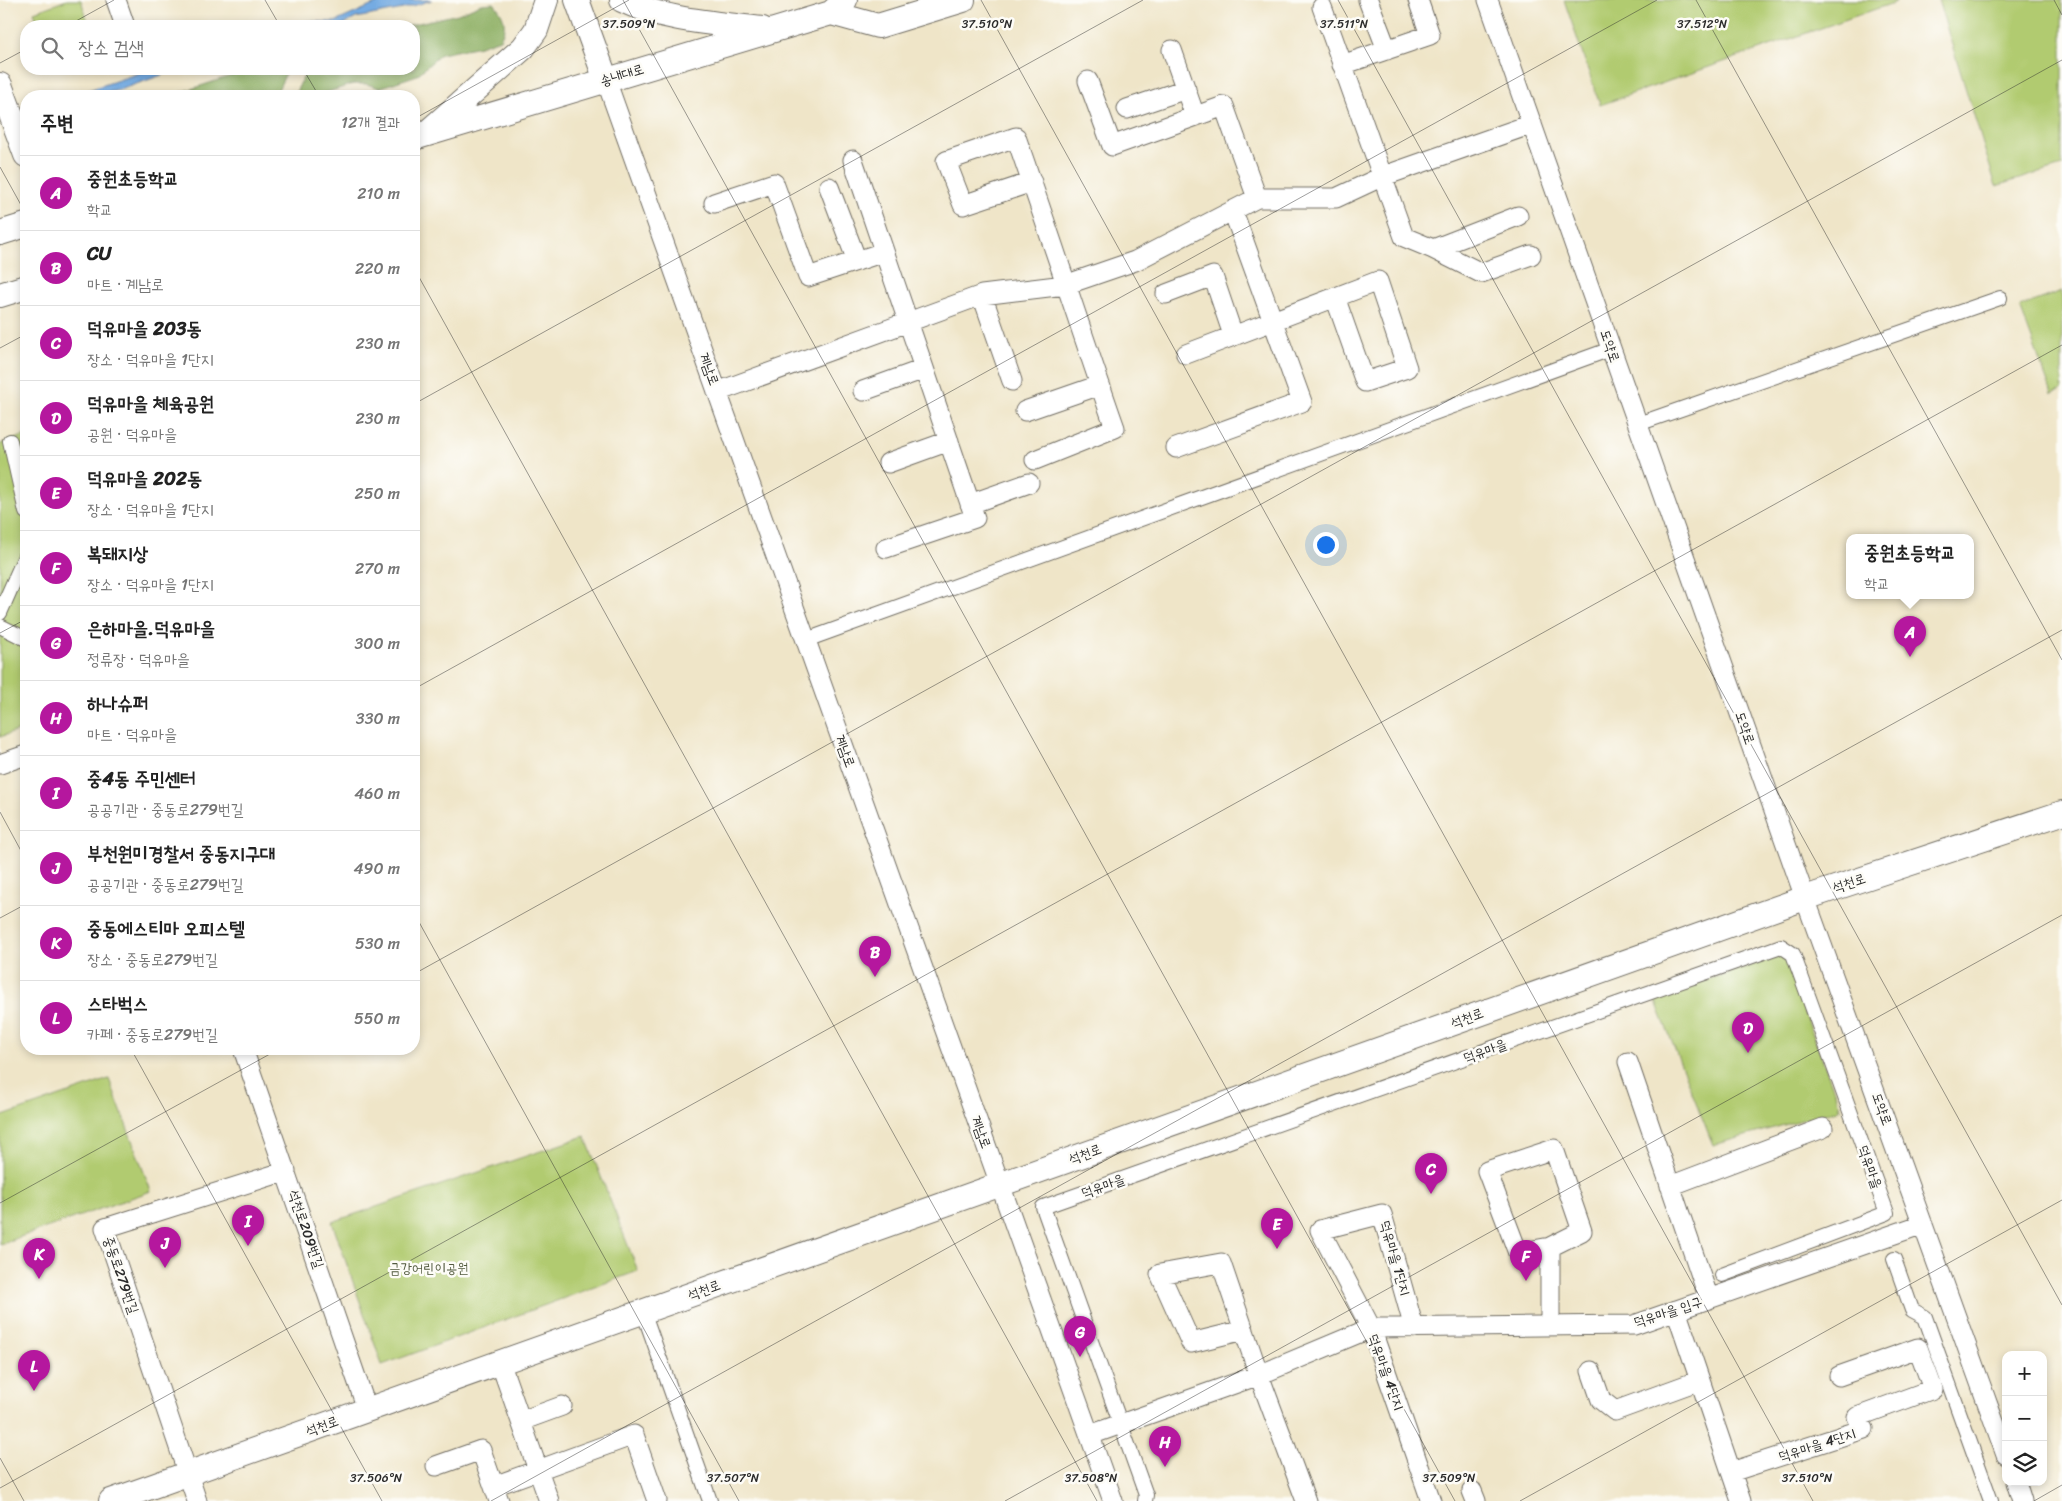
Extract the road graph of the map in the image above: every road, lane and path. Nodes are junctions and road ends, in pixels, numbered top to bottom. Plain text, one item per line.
1 (116, 0) edge
2 (546, 0) edge
3 (577, 0) edge
4 (622, 0) edge
5 (963, 0) edge
6 (1368, 0) edge
7 (1418, 0) edge
8 (1488, 0) edge
9 (838, 7) edge
10 (1322, 7) dead end
11 (123, 20) edge
12 (771, 30) junction
13 (1172, 50) dead end
14 (1387, 50) junction
15 (1342, 65) junction
16 (606, 80) junction
17 (1088, 81) dead end
18 (0, 85) edge
19 (1186, 89) junction
20 (1127, 109) dead end
21 (1195, 116) junction
22 (1532, 124) junction
23 (420, 135) edge
24 (420, 136) edge
25 (20, 139) edge
26 (853, 160) dead end
27 (1381, 177) junction
28 (1032, 182) junction
29 (829, 187) dead end
30 (1257, 198) junction
31 (714, 203) dead end
32 (1233, 210) junction
33 (1518, 216) dead end
34 (20, 227) edge
35 (0, 233) edge
36 (1432, 248) junction
37 (884, 252) junction
38 (1531, 255) dead end
39 (857, 262) junction
40 (1065, 285) junction
41 (20, 289) edge
42 (1166, 294) dead end
43 (0, 295) edge
44 (982, 296) junction
45 (1335, 297) junction
46 (2000, 298) dead end
47 (1273, 320) junction
48 (908, 322) junction
49 (1233, 335) junction
50 (1611, 349) junction
51 (1186, 354) dead end
52 (924, 369) junction
53 (1012, 381) dead end
54 (1100, 385) junction
55 (717, 392) junction
56 (863, 392) dead end
57 (1025, 410) dead end
58 (1638, 424) junction
59 (10, 441) dead end
60 (949, 441) junction
61 (1176, 448) dead end
62 (1035, 460) dead end
63 (888, 463) dead end
64 (1029, 483) dead end
65 (20, 485) edge
66 (970, 504) junction
67 (886, 548) dead end
68 (20, 568) edge
69 (0, 613) edge
70 (0, 626) edge
71 (20, 636) edge
72 (806, 640) junction
73 (20, 757) edge
74 (0, 764) edge
75 (2062, 813) edge
76 (1805, 898) junction
77 (245, 1055) edge
78 (1628, 1062) dead end
79 (1823, 1128) dead end
80 (286, 1171) junction
81 (1000, 1184) junction
82 (1670, 1186) junction
83 (1923, 1224) junction
84 (1550, 1248) junction
85 (1894, 1259) dead end
86 (1722, 1275) dead end
87 (1709, 1299) junction
88 (1676, 1310) junction
89 (643, 1312) junction
90 (1550, 1326) junction
91 (1371, 1328) junction
92 (1414, 1328) junction
93 (1244, 1330) junction
94 (500, 1362) junction
95 (1591, 1371) dead end
96 (1259, 1375) junction
97 (1839, 1376) dead end
98 (1700, 1380) junction
99 (562, 1406) dead end
100 (368, 1410) junction
101 (521, 1421) junction
102 (1120, 1424) junction
103 (1090, 1435) junction
104 (2002, 1444) edge
105 (436, 1466) dead end
106 (538, 1470) junction
107 (1731, 1472) junction
108 (188, 1474) junction
109 (2017, 1486) edge
110 (496, 1494) edge
111 (111, 1501) edge
112 (197, 1501) edge
113 (549, 1501) edge
114 (657, 1501) edge
115 (710, 1501) edge
116 (1113, 1501) edge
117 (1145, 1501) edge
118 (1306, 1501) edge
119 (1431, 1501) edge
120 (1740, 1501) edge
121 (1991, 1501) edge
122 (2022, 1501) edge

1 - 11 street
2 - 23 street
3 - 16 street, 계남로
4 - 12 street
5 - 9 street, 송내대로
6 - 14 street
7 - 14 street
8 - 22 street, 도약로
9 - 12 street, 송내대로
10 - 15 street
12 - 16 street, 송내대로
13 - 19 street
14 - 15 street
15 - 27 street
16 - 24 street, 송내대로
16 - 55 street, 계남로
17 - 21 street
18 - 25 street
19 - 20 street
19 - 21 street
21 - 30 street
22 - 27 street
22 - 50 street, 도약로
26 - 37 street
27 - 30 street
27 - 36 street
28 - 28 street
28 - 40 street
29 - 39 street
30 - 32 street
31 - 39 street
32 - 40 street
32 - 47 street
33 - 36 street
34 - 35 street
36 - 38 street
37 - 39 street
37 - 48 street
40 - 44 street
40 - 54 street
41 - 43 street
42 - 49 street
44 - 48 street
44 - 53 street
45 - 45 street
45 - 47 street
46 - 58 street
47 - 49 street
47 - 61 street
48 - 52 street
48 - 55 street
49 - 51 street
50 - 58 street, 도약로
50 - 72 street
52 - 56 street
52 - 60 street
54 - 57 street
54 - 62 street
55 - 72 street, 계남로
58 - 76 street, 도약로
59 - 65 street
60 - 63 street
60 - 66 street
64 - 66 street
66 - 67 street
68 - 69 street
70 - 71 street
72 - 81 street, 계남로
73 - 74 street
75 - 76 street, 석천로
76 - 81 street, 석천로
76 - 83 street, 도약로
77 - 80 street, 석천로209번길
78 - 82 street
79 - 82 street
80 - 100 street, 석천로209번길
80 - 108 street, 중동로279번길
81 - 89 street, 석천로
81 - 103 street, 계남로
82 - 87 street
83 - 87 street, 덕유마을 입구
83 - 104 street, 도약로
84 - 84 street
84 - 90 street
85 - 121 street
86 - 102 street, 덕유마을
87 - 88 street, 덕유마을 입구
88 - 90 street, 덕유마을 입구
88 - 98 street
89 - 94 street, 석천로
89 - 115 street
90 - 92 street, 덕유마을 입구
91 - 92 street, 덕유마을 입구
91 - 92 street, 덕유마을 1단지
91 - 96 street, 덕유마을 4단지
91 - 119 street, 덕유마을 4단지
93 - 93 street
93 - 96 street
94 - 100 street, 석천로
94 - 101 street
95 - 98 street
96 - 102 street, 덕유마을 4단지
96 - 118 street
97 - 107 street, 덕유마을 4단지
98 - 107 street
99 - 101 street
100 - 108 street, 석천로
101 - 106 street
102 - 103 street, 덕유마을 4단지
102 - 117 street, 덕유마을
103 - 116 street, 계남로
105 - 110 street
106 - 110 street
106 - 113 street
106 - 114 street
107 - 120 street
108 - 111 street, 석천로
108 - 112 street, 중동로279번길
109 - 122 street

